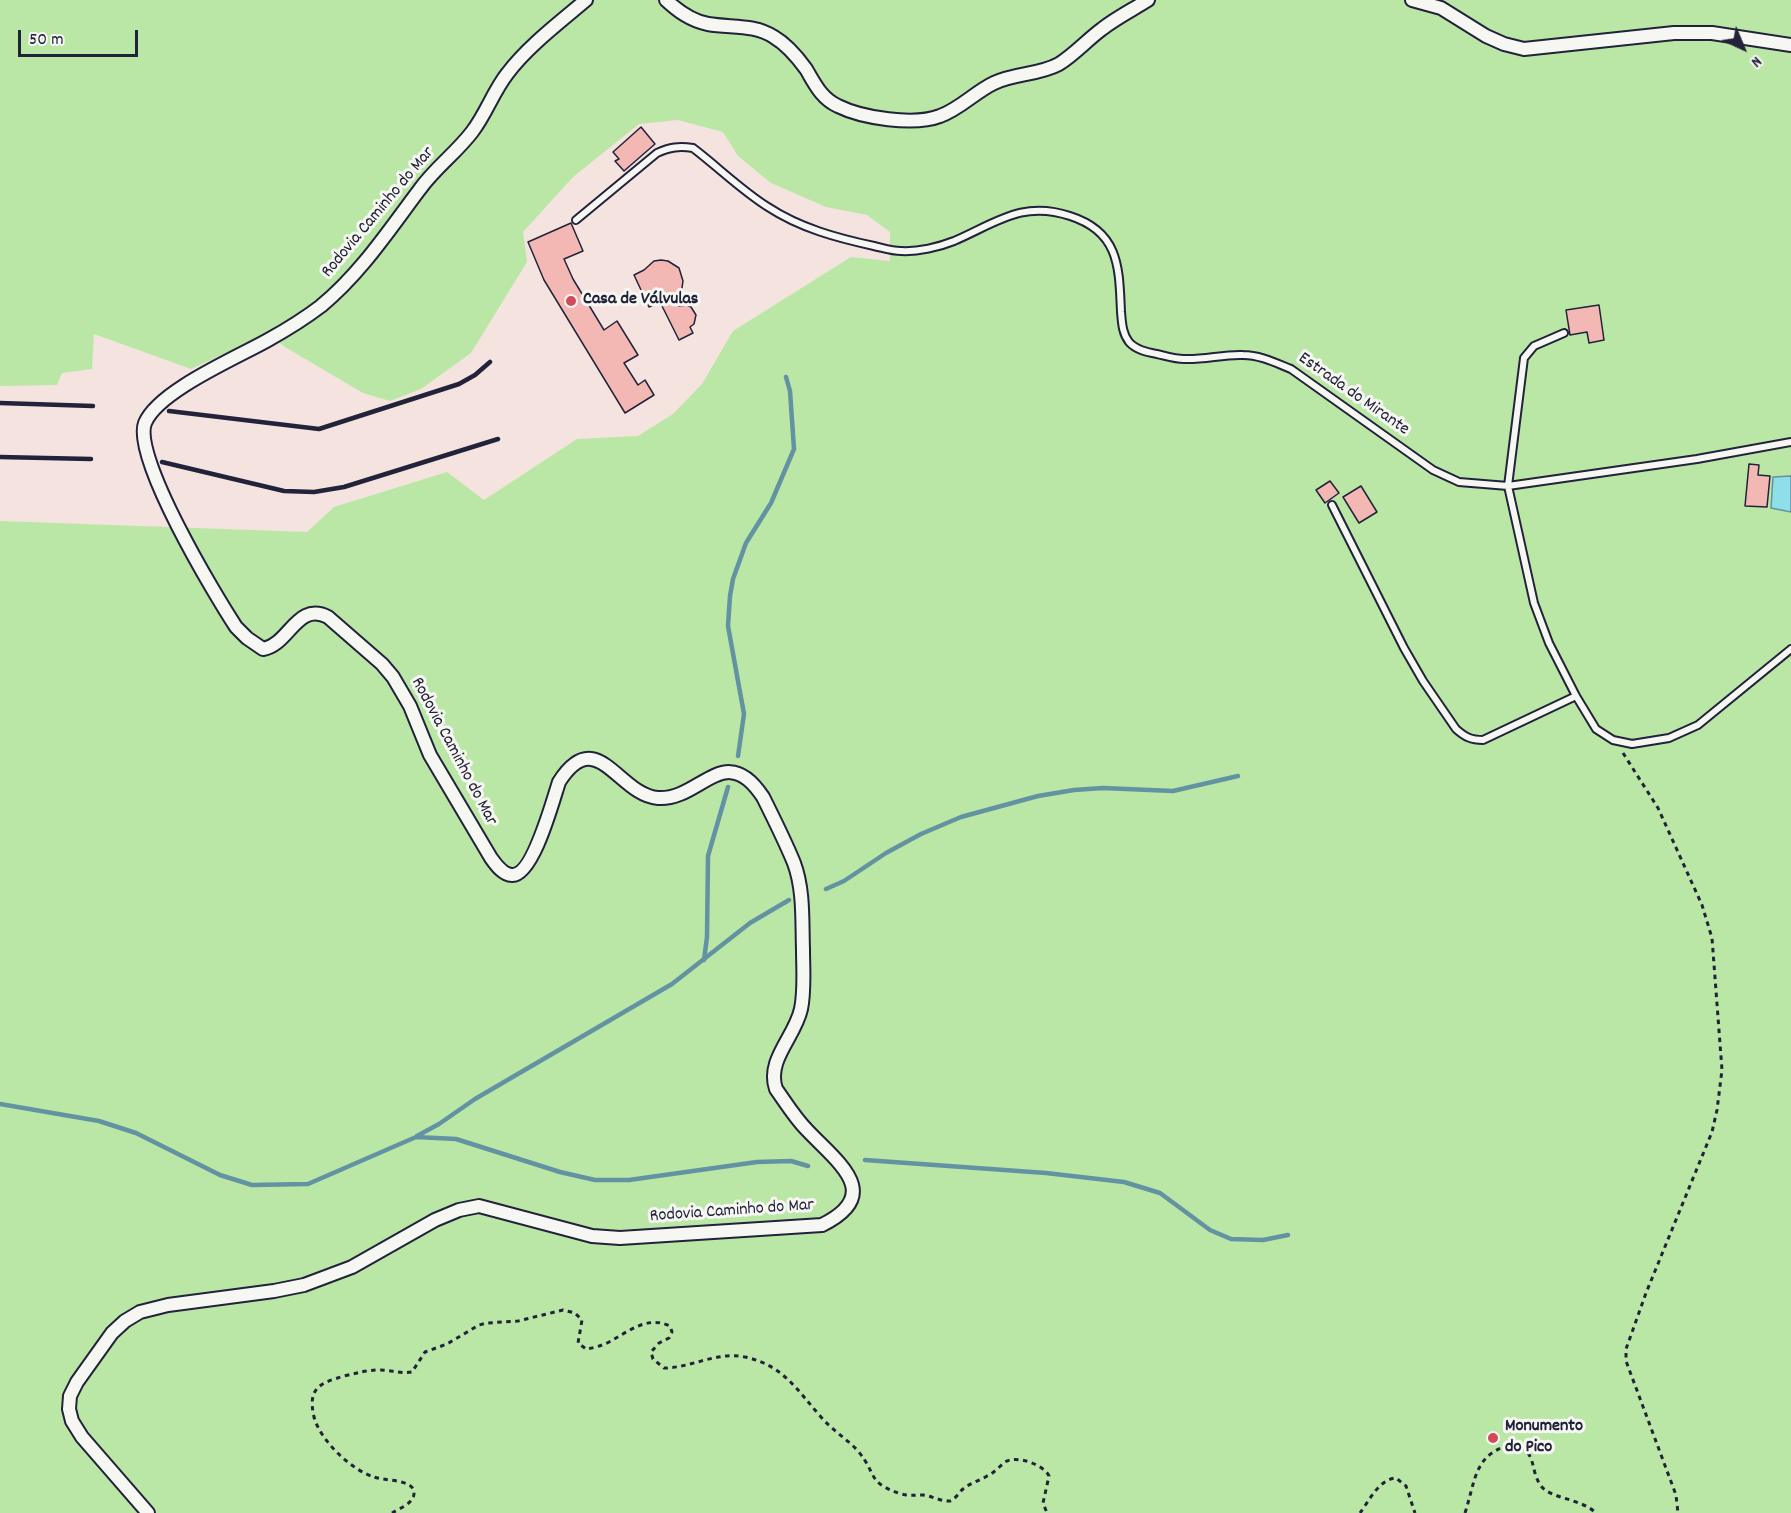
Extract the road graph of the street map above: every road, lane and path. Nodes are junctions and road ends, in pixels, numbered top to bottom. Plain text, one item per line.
1 (586, 0) edge
2 (666, 0) edge
3 (1148, 0) edge
4 (1412, 0) edge
5 (1791, 45) edge
6 (576, 220) dead end
7 (1564, 333) dead end
8 (1791, 442) edge
9 (1508, 486) junction
10 (1332, 505) dead end
11 (1791, 649) edge
12 (1576, 696) junction
13 (1613, 740) junction
14 (148, 1513) edge
15 (392, 1513) edge
16 (1047, 1513) edge
17 (1360, 1513) edge
18 (1415, 1513) edge
19 (1465, 1513) edge
20 (1596, 1513) edge
21 (1678, 1513) edge

1 - 14 street, Rodovia Caminho do Mar
2 - 3 street
4 - 5 street
6 - 9 lane, Estrada do Mirante
7 - 9 lane
8 - 9 lane, Estrada do Mirante
9 - 12 lane
10 - 12 lane
11 - 13 lane
12 - 13 lane
13 - 21 path
15 - 16 path
17 - 18 path
19 - 20 path

